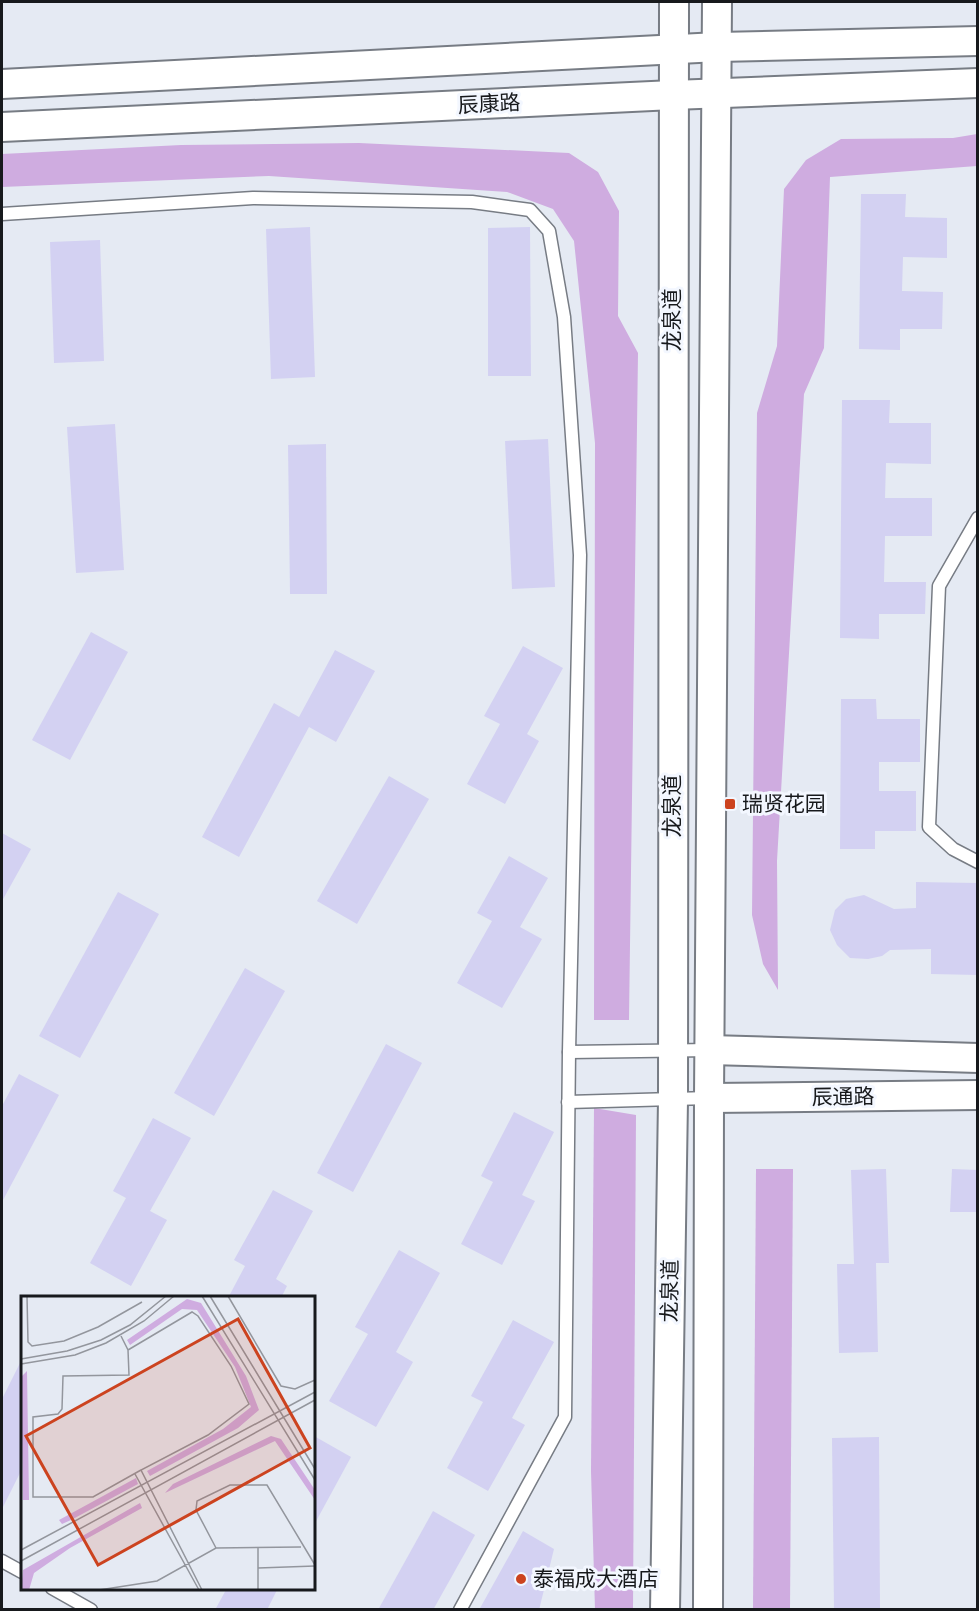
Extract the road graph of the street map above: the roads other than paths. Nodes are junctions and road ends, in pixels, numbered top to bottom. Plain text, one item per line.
1 (674, 2) edge
2 (717, 2) edge
3 (978, 41) edge
4 (718, 47) junction
5 (673, 49) junction
6 (978, 83) edge
7 (2, 84) edge
8 (718, 93) junction
9 (673, 95) junction
10 (2, 127) edge
11 (2, 214) edge
12 (978, 518) edge
13 (978, 862) edge
14 (710, 1050) junction
15 (569, 1052) junction
16 (671, 1052) junction
17 (978, 1058) edge
18 (978, 1095) edge
19 (709, 1098) junction
20 (673, 1100) junction
21 (568, 1102) junction
22 (2, 1561) edge
23 (21, 1571) edge
24 (56, 1590) edge
25 (91, 1610) edge
26 (460, 1610) edge
27 (664, 1610) edge
28 (708, 1610) edge

1 - 5 street, 龙泉道
2 - 4 street, 龙泉道
3 - 4 street
4 - 5 street
4 - 8 street, 龙泉道
5 - 7 street
5 - 9 street, 龙泉道
6 - 8 street, 辰康路
8 - 9 street, 辰康路
8 - 14 street, 龙泉道
9 - 10 street, 辰康路
9 - 16 street, 龙泉道
11 - 15 lane
12 - 13 lane
14 - 16 lane
14 - 17 street, 辰通路
14 - 19 street, 龙泉道
15 - 16 lane
15 - 21 lane
16 - 20 street, 龙泉道
18 - 19 street, 辰通路
19 - 20 lane
19 - 28 street, 龙泉道
20 - 21 lane
20 - 27 street, 龙泉道
21 - 26 lane
22 - 23 lane
24 - 25 lane

